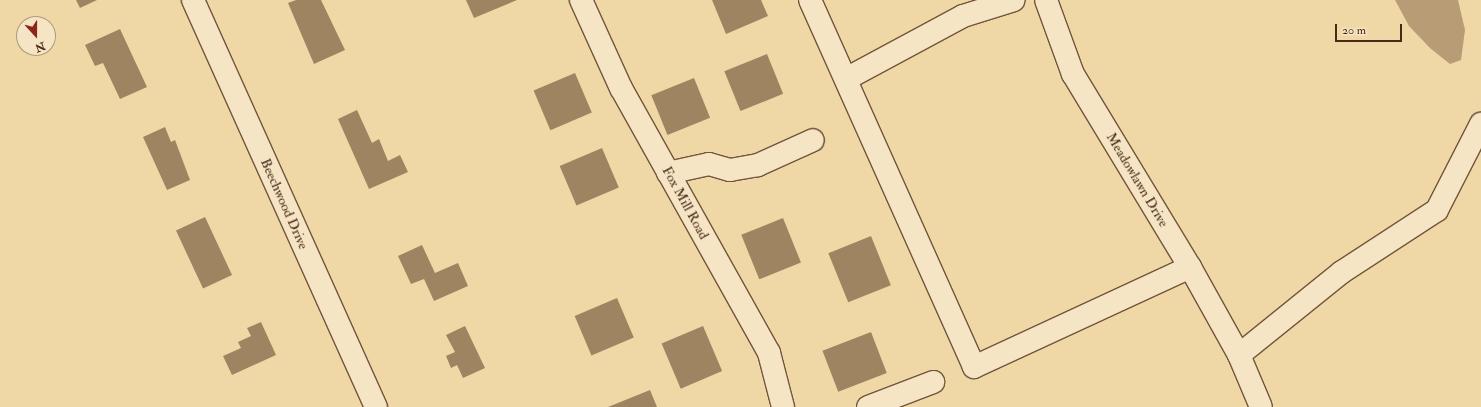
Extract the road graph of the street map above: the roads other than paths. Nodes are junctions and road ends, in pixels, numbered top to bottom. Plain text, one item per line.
1 (193, 0) edge
2 (581, 0) edge
3 (810, 0) edge
4 (1014, 0) edge
5 (1046, 0) edge
6 (846, 79) junction
7 (1481, 124) edge
8 (813, 140) dead end
9 (668, 173) junction
10 (1190, 267) junction
11 (1239, 355) junction
12 (933, 382) dead end
13 (376, 407) edge
14 (783, 407) edge
15 (868, 407) edge
16 (1261, 407) edge

1 - 13 street, Beechwood Drive
2 - 9 street, Fox Mill Road
3 - 6 street
4 - 6 street
5 - 10 street, Meadowlawn Drive
6 - 10 street
7 - 11 street
8 - 9 street
9 - 14 street, Fox Mill Road
10 - 11 street, Meadowlawn Drive
11 - 16 street, Meadowlawn Drive
12 - 15 street

